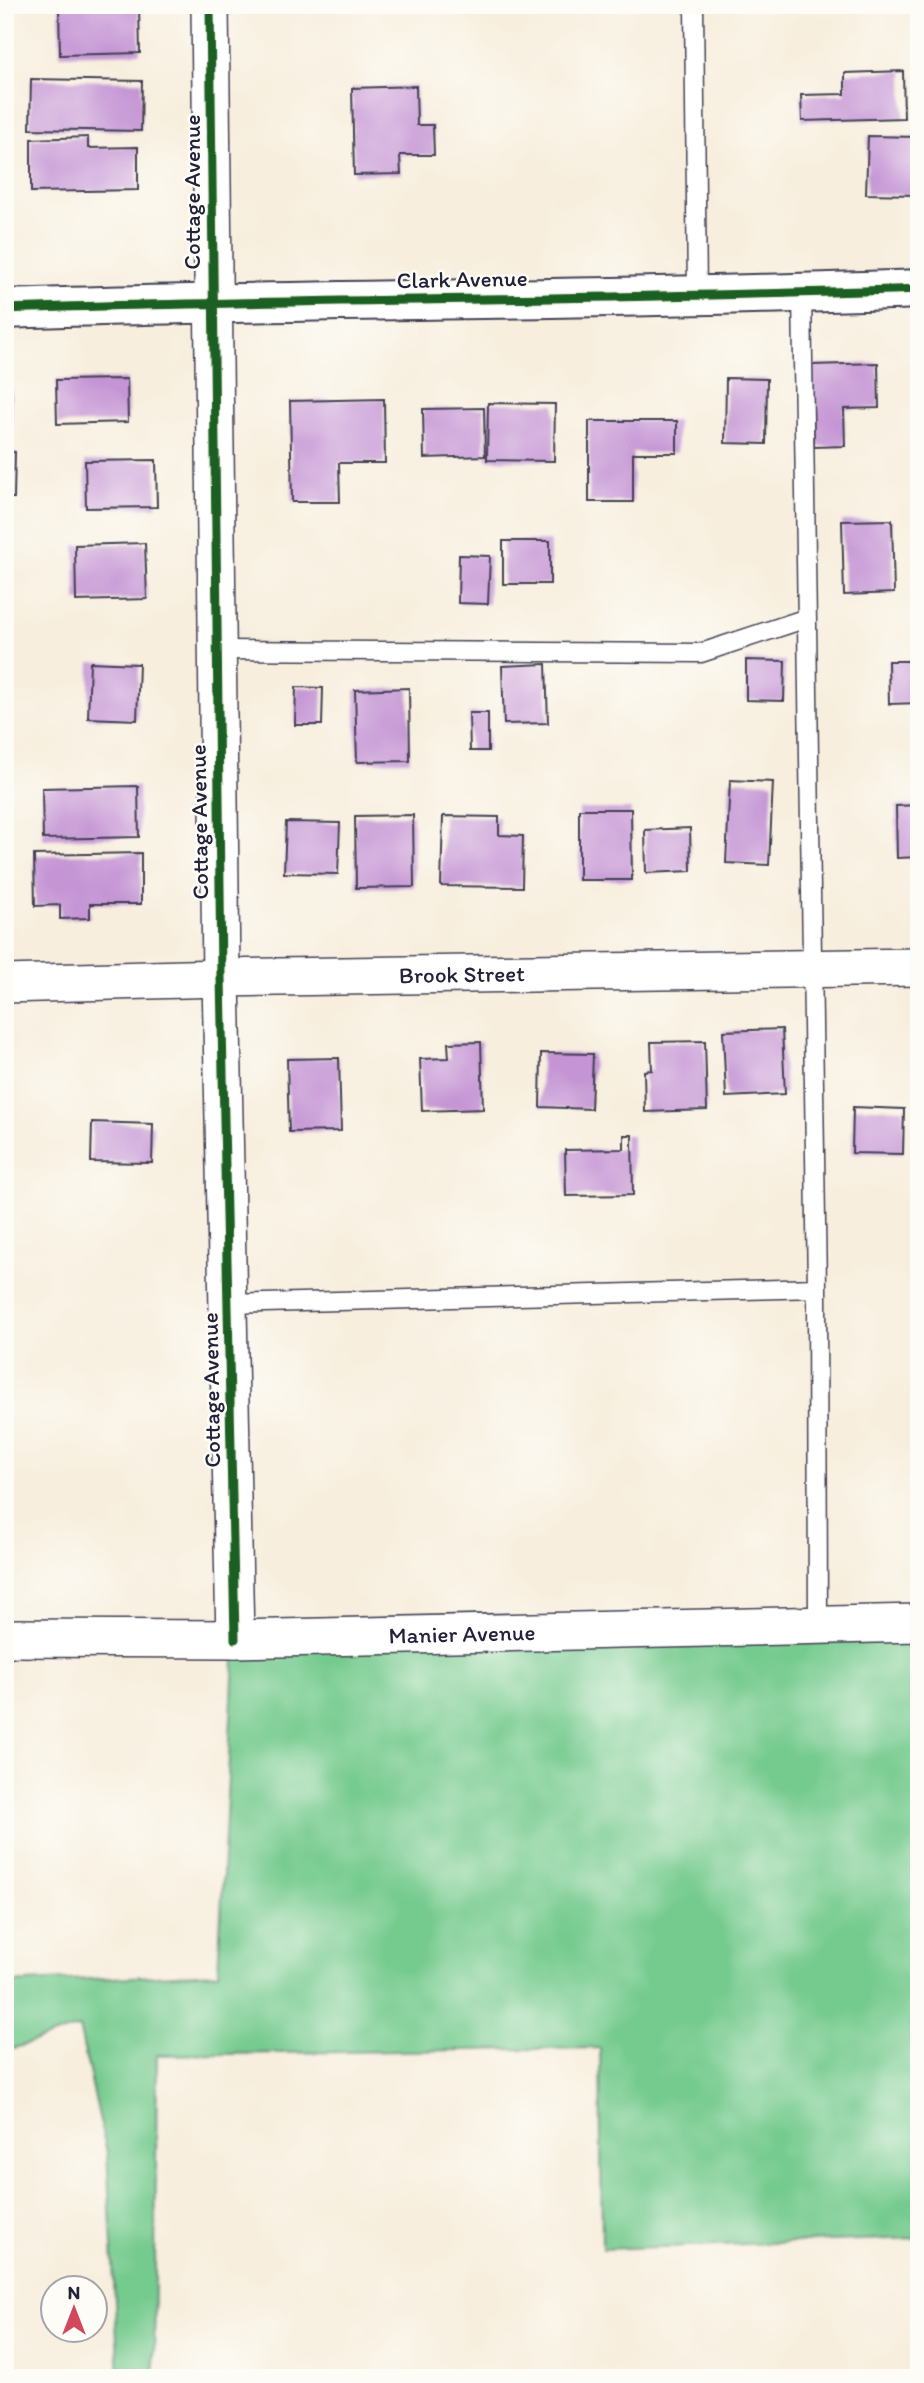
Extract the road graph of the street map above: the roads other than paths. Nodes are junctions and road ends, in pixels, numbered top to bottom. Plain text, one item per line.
1 (210, 5) edge
2 (694, 5) edge
3 (919, 289) edge
4 (802, 293) junction
5 (697, 295) junction
6 (212, 302) junction
7 (5, 309) edge
8 (807, 618) junction
9 (216, 650) junction
10 (919, 967) edge
11 (813, 969) junction
12 (221, 978) junction
13 (5, 984) edge
14 (817, 1288) junction
15 (228, 1304) junction
16 (919, 1623) edge
17 (818, 1625) junction
18 (5, 1638) edge
19 (235, 1639) junction

1 - 6 street, Cottage Avenue
2 - 5 lane
3 - 4 street, Clark Avenue
4 - 5 street, Clark Avenue
4 - 8 lane
5 - 6 street, Clark Avenue
6 - 7 street, Clark Avenue
6 - 9 street, Cottage Avenue
8 - 9 lane
8 - 11 lane
9 - 12 street, Cottage Avenue
10 - 11 street, Brook Street
11 - 12 street, Brook Street
11 - 14 lane
12 - 13 street, Brook Street
12 - 15 street, Cottage Avenue
14 - 15 lane
14 - 17 lane
15 - 19 street, Cottage Avenue
16 - 17 street, Manier Avenue
17 - 19 street, Manier Avenue
18 - 19 street, Manier Avenue

